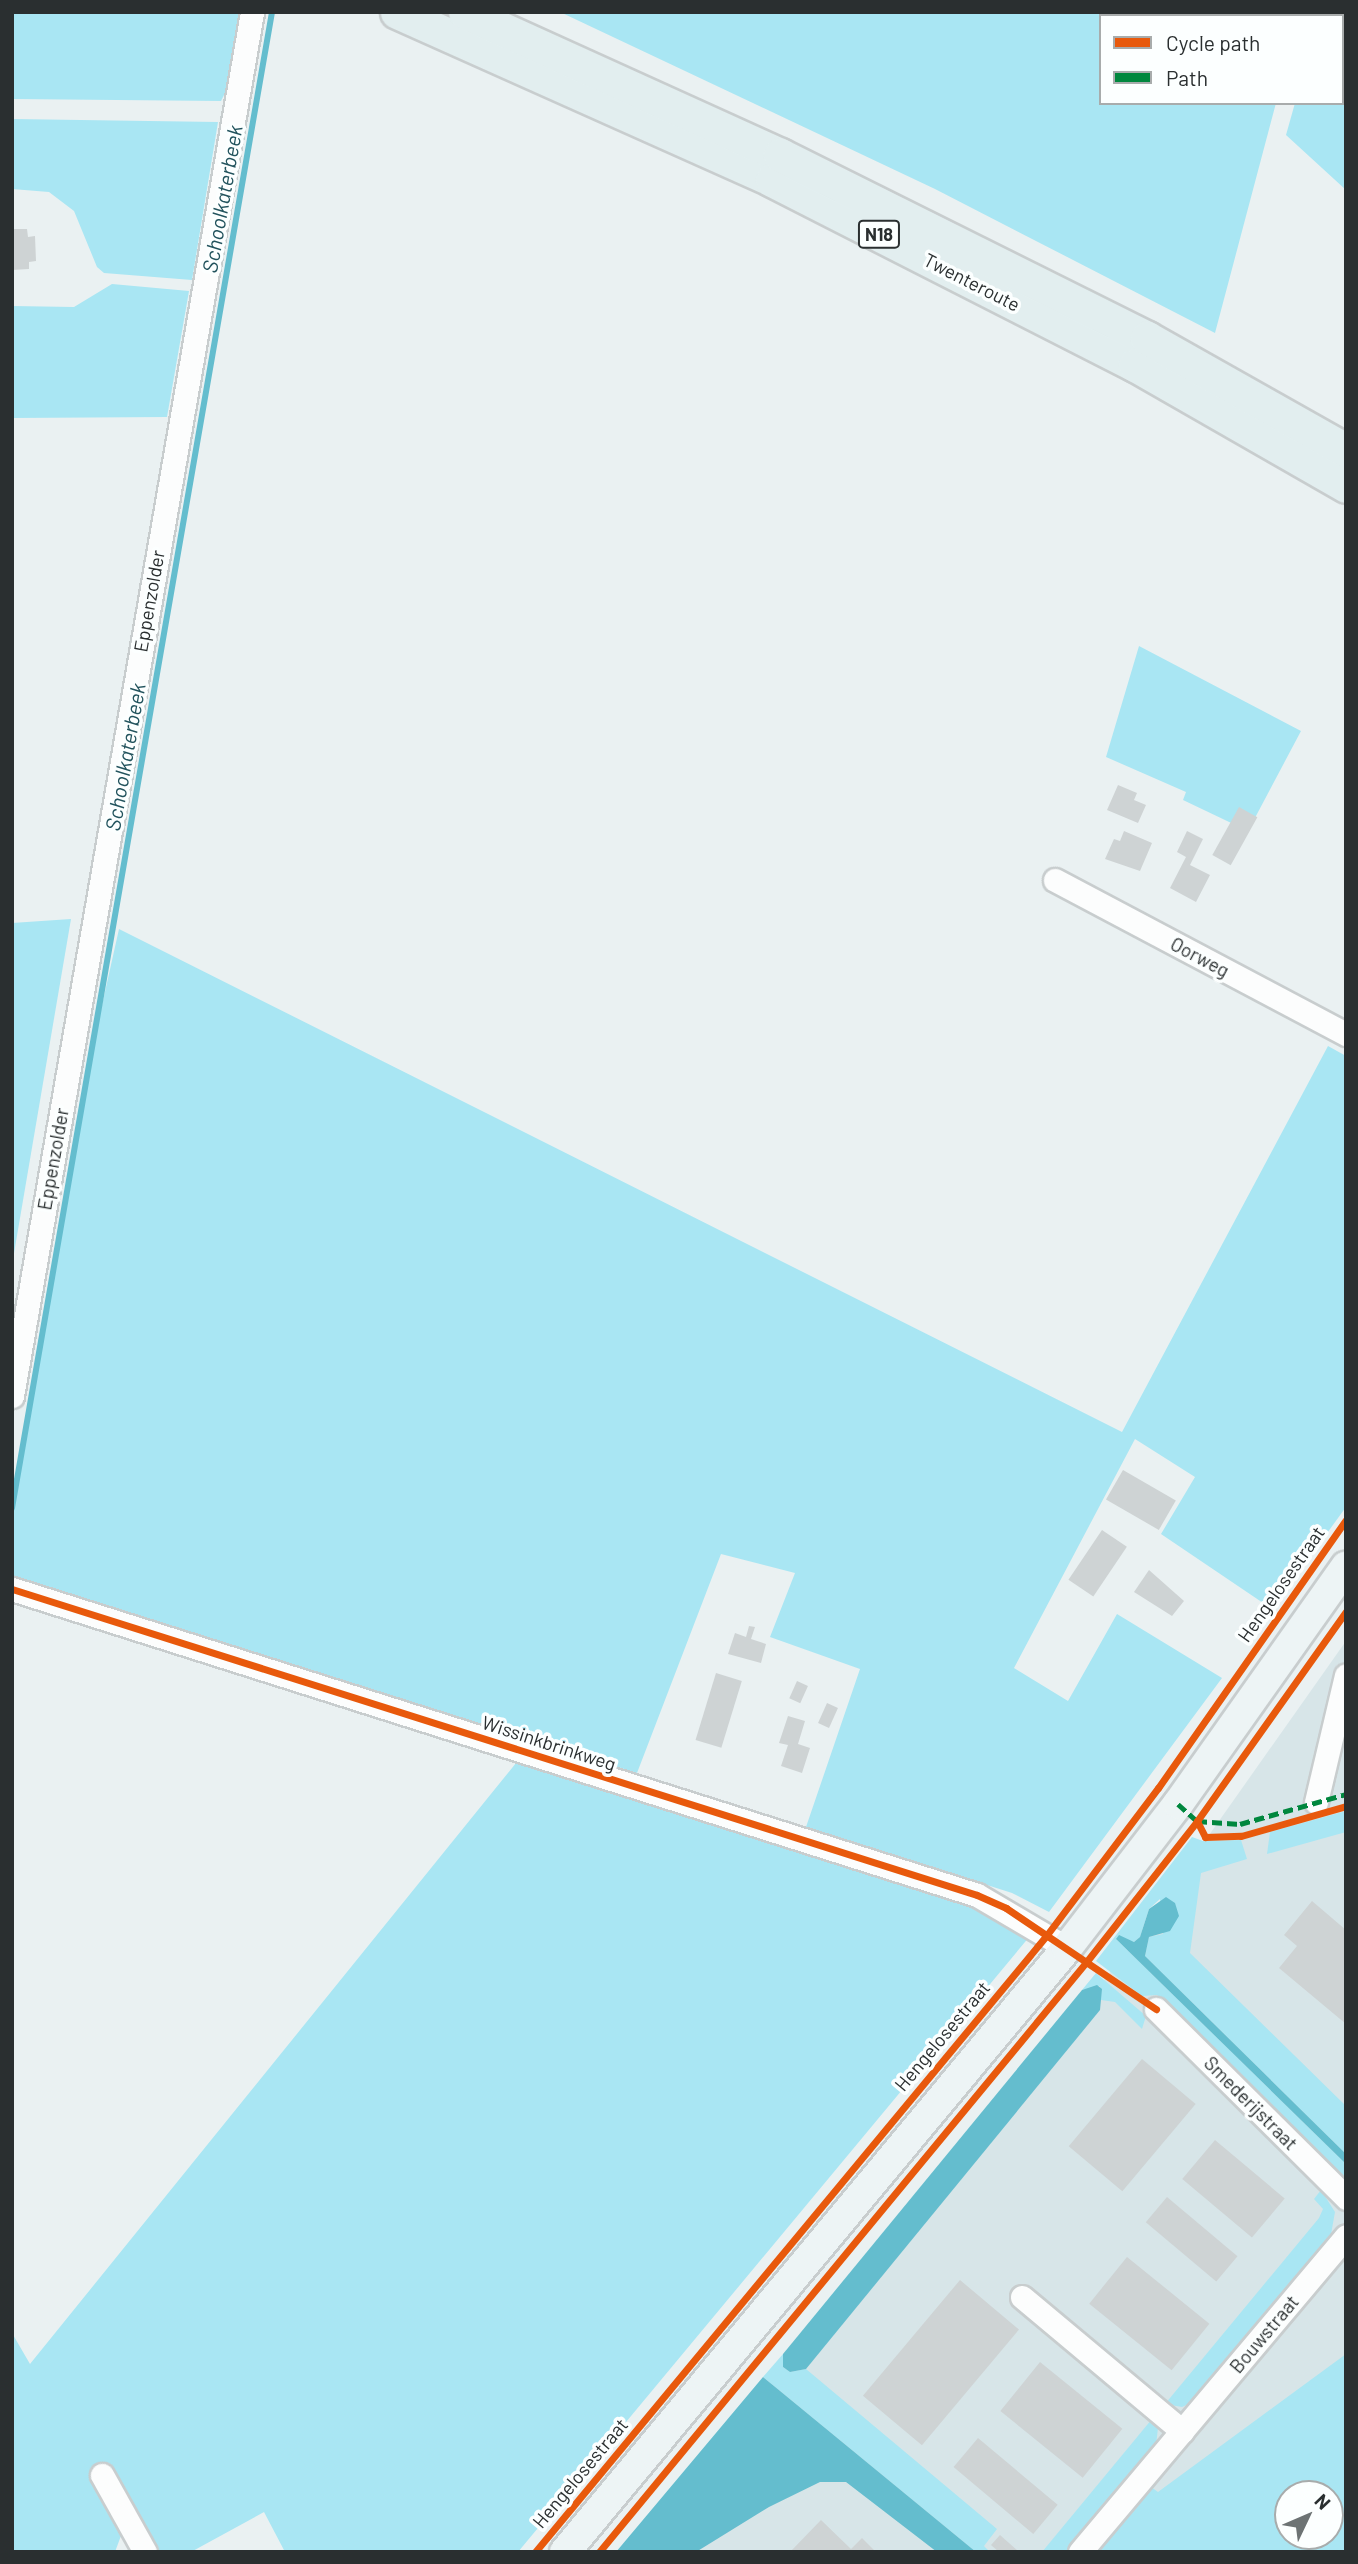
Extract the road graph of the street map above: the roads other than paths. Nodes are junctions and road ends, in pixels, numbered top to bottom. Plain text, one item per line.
1 (252, 12) edge
2 (397, 12) edge
3 (465, 12) edge
4 (1346, 450) edge
5 (1346, 486) edge
6 (1055, 880) dead end
7 (1346, 1034) edge
8 (12, 1396) edge
9 (1346, 1567) edge
10 (12, 1589) edge
11 (1346, 1675) edge
12 (1317, 1802) dead end
13 (1068, 1948) junction
14 (1156, 2009) dead end
15 (1346, 2198) edge
16 (1346, 2236) edge
17 (1022, 2297) dead end
18 (1182, 2431) junction
19 (102, 2475) dead end
20 (145, 2552) edge
21 (565, 2552) edge
22 (1080, 2552) edge

1 - 8 street, Eppenzolder
2 - 5 highway, Twenteroute / N18
3 - 4 highway, Twenteroute / N18
6 - 7 street, Oorweg
9 - 13 main road, Hengelosestraat
10 - 13 street, Wissinkbrinkweg
11 - 12 street
13 - 21 main road, Hengelosestraat
14 - 15 street, Smederijstraat
16 - 18 street, Bouwstraat
17 - 18 street
18 - 22 street, Bouwstraat
19 - 20 street

